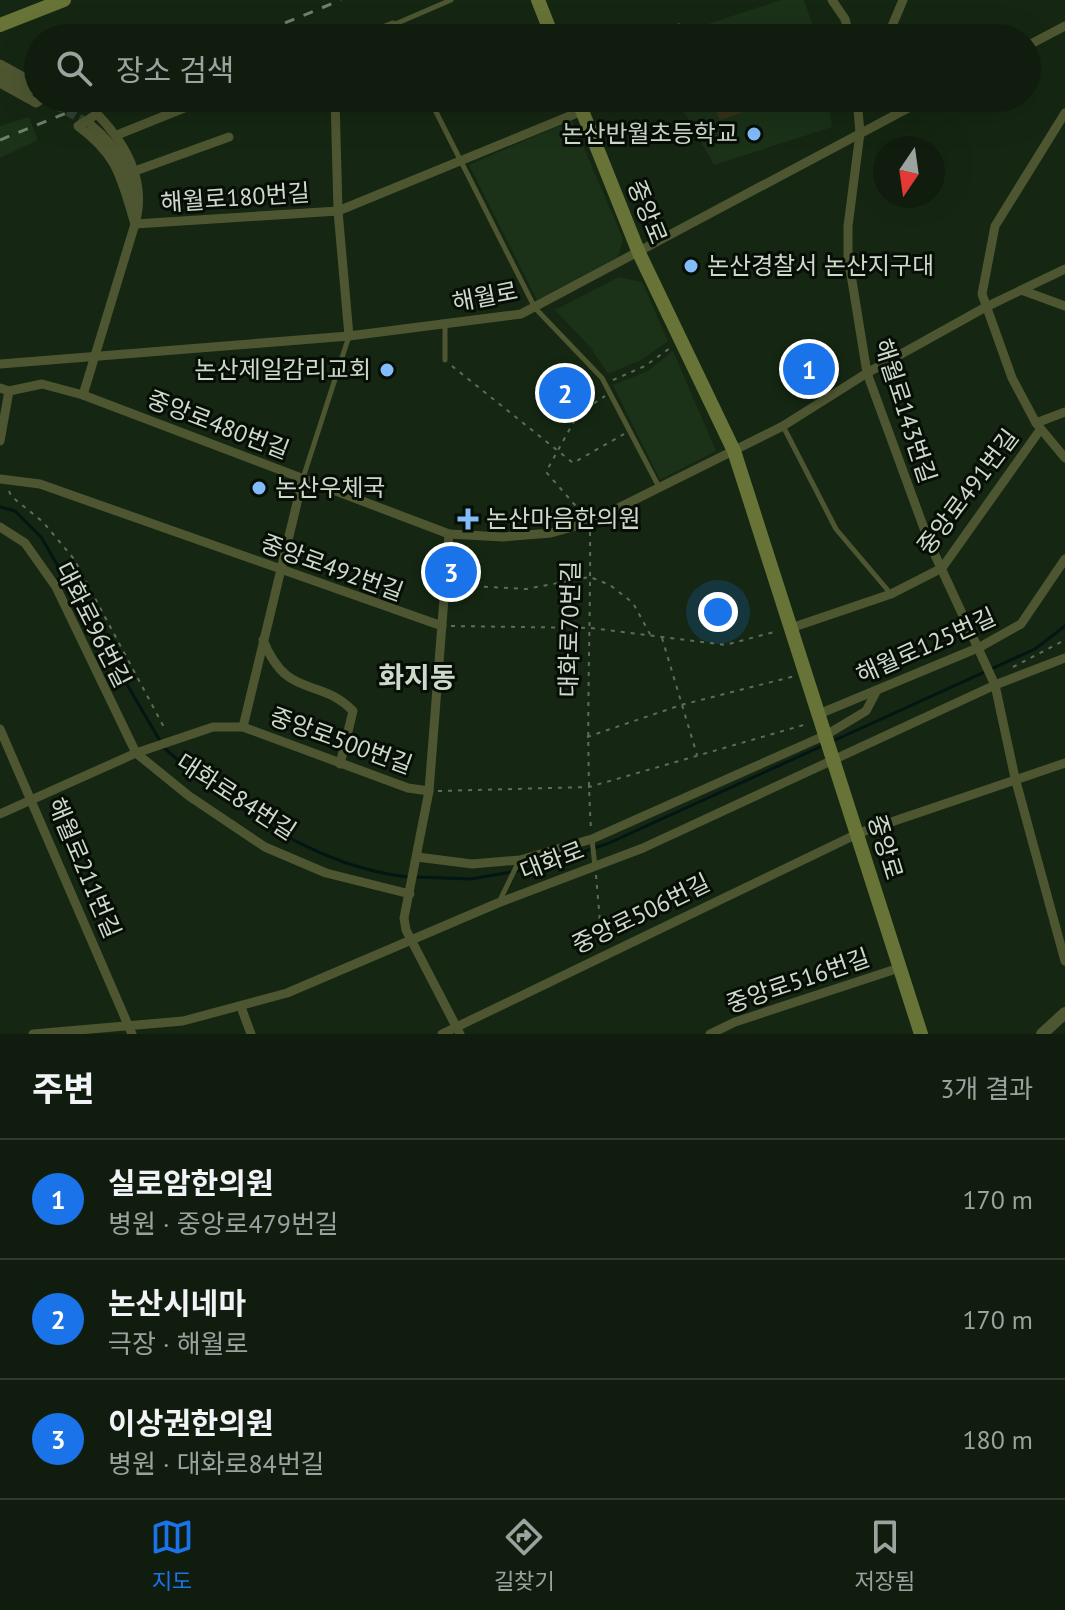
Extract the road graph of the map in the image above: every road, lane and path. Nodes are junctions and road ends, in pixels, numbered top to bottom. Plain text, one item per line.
1 (64, 0) edge
2 (451, 0) edge
3 (538, 0) edge
4 (832, 0) edge
5 (903, 0) edge
6 (395, 24) edge
7 (547, 24) edge
8 (846, 24) edge
9 (893, 24) edge
10 (0, 25) edge
11 (1065, 26) edge
12 (1041, 39) edge
13 (0, 64) edge
14 (0, 74) edge
15 (24, 80) edge
16 (0, 83) edge
17 (24, 84) edge
18 (24, 96) edge
19 (174, 112) edge
20 (335, 112) edge
21 (436, 112) edge
22 (564, 112) edge
23 (583, 112) edge
24 (858, 112) edge
25 (900, 112) edge
26 (1065, 113) edge
27 (91, 125) tunnel mouth
28 (860, 133) junction
29 (117, 135) junction
30 (229, 137) dead end
31 (461, 162) junction
32 (135, 171) junction
33 (338, 211) junction
34 (135, 224) junction
35 (639, 253) junction
36 (1065, 269) edge
37 (1024, 291) junction
38 (1065, 306) edge
39 (535, 308) junction
40 (984, 308) junction
41 (445, 326) junction
42 (349, 336) junction
43 (681, 340) junction
44 (98, 354) junction
45 (445, 360) joint
46 (0, 364) edge
47 (867, 373) junction
48 (605, 384) junction
49 (5, 389) edge
50 (609, 392) junction
51 (83, 395) junction
52 (1065, 412) edge
53 (783, 426) junction
54 (1038, 426) junction
55 (629, 431) junction
56 (0, 441) edge
57 (734, 451) junction
58 (557, 452) junction
59 (1065, 458) edge
60 (303, 478) junction
61 (3, 479) edge
62 (659, 488) junction
63 (590, 522) junction
64 (0, 527) edge
65 (449, 534) junction
66 (1065, 559) edge
67 (942, 568) junction
68 (281, 572) junction
69 (590, 577) junction
70 (445, 585) junction
71 (891, 594) junction
72 (442, 626) junction
73 (591, 628) junction
74 (791, 628) junction
75 (652, 637) junction
76 (662, 638) junction
77 (263, 640) junction
78 (1065, 640) edge
79 (980, 647) junction
80 (1065, 658) edge
81 (1012, 667) dead end
82 (806, 673) junction
83 (995, 685) junction
84 (876, 692) junction
85 (681, 705) junction
86 (820, 717) junction
87 (243, 727) junction
88 (0, 729) edge
89 (826, 735) junction
90 (585, 738) junction
91 (173, 742) junction
92 (136, 753) junction
93 (697, 756) junction
94 (835, 759) junction
95 (1065, 763) edge
96 (340, 764) junction
97 (1015, 778) junction
98 (589, 787) junction
99 (429, 791) junction
100 (33, 799) junction
101 (0, 814) edge
102 (859, 833) junction
103 (592, 839) junction
104 (417, 857) junction
105 (520, 860) junction
106 (595, 866) junction
107 (411, 889) junction
108 (498, 903) junction
109 (412, 940) junction
110 (603, 955) junction
111 (1065, 961) edge
112 (899, 968) junction
113 (241, 1007) junction
114 (1065, 1013) edge
115 (130, 1029) edge
116 (458, 1030) edge
117 (33, 1034) edge
118 (251, 1034) edge
119 (442, 1034) edge
120 (710, 1034) edge
121 (921, 1034) edge
122 (1042, 1034) edge

1 - 10 main road
2 - 6 lane
3 - 7 main road
4 - 8 street
5 - 9 street
11 - 12 street
13 - 15 street
14 - 17 street
16 - 18 street
19 - 29 street
20 - 33 street, 해월로180번길
21 - 31 lane
22 - 31 street
23 - 35 main road, 중앙로
24 - 28 street, 해월로143번길
25 - 28 street, 해월로
26 - 40 street
27 - 34 street
28 - 35 street, 해월로
28 - 47 street, 해월로143번길
29 - 32 street
29 - 34 street
30 - 32 street
31 - 33 street
31 - 39 lane
32 - 34 street
33 - 34 street, 해월로180번길
33 - 42 street, 해월로180번길
34 - 44 street
35 - 39 street, 해월로
35 - 43 main road, 중앙로
36 - 37 street, 중앙로480번길
37 - 38 street
37 - 40 street, 중앙로480번길
39 - 41 street, 해월로
39 - 48 lane
40 - 47 street, 중앙로480번길
40 - 54 street
41 - 42 street, 해월로
41 - 45 lane
42 - 44 street, 해월로
42 - 60 lane
43 - 48 path
43 - 57 main road, 중앙로
44 - 46 street, 해월로
44 - 51 street
45 - 58 path
47 - 53 street, 중앙로480번길
47 - 67 street, 해월로143번길
48 - 50 lane
49 - 51 street, 중앙로480번길
49 - 56 street
50 - 55 lane
50 - 58 path
51 - 60 street, 중앙로480번길
52 - 54 street
53 - 57 street, 중앙로480번길
53 - 71 lane
54 - 59 street
54 - 67 street, 중앙로491번길
55 - 58 path
55 - 62 lane
57 - 62 street, 중앙로480번길
57 - 74 main road, 중앙로
58 - 63 path
60 - 65 street, 중앙로480번길
60 - 68 street
61 - 68 street, 중앙로492번길
61 - 91 path
62 - 63 street, 중앙로480번길
63 - 65 street, 중앙로480번길
63 - 69 path, 대화로70번길
64 - 92 street, 대화로96번길
65 - 70 street
66 - 79 street, 해월로125번길
67 - 71 street, 중앙로491번길
67 - 79 street, 해월로143번길
68 - 72 street, 중앙로492번길
68 - 77 street
69 - 70 path
69 - 73 path, 대화로70번길
69 - 75 path
70 - 72 street
71 - 74 street, 중앙로491번길
72 - 73 path
72 - 99 street
73 - 75 path
73 - 90 path, 대화로70번길
74 - 76 path
74 - 82 main road, 중앙로
75 - 76 path
76 - 85 path
77 - 87 street
77 - 96 street
78 - 81 path
79 - 83 street, 해월로143번길
79 - 84 street, 해월로125번길
80 - 83 street, 대화로
82 - 85 path
82 - 86 main road, 중앙로
83 - 94 street, 대화로
83 - 97 street, 해월로143번길
84 - 86 street, 해월로125번길
84 - 89 street
85 - 90 path
85 - 93 path
86 - 89 main road, 중앙로
86 - 93 path, 중앙로500번길
87 - 91 street, 중앙로500번길
87 - 96 street, 중앙로500번길
88 - 100 street, 해월로211번길
89 - 94 main road, 중앙로
89 - 103 street
90 - 98 path, 대화로70번길
91 - 92 street, 중앙로500번길
92 - 100 street, 중앙로500번길
92 - 107 street, 대화로84번길
93 - 98 path, 중앙로500번길
94 - 102 main road, 중앙로
94 - 106 street, 대화로
95 - 97 street, 중앙로506번길
96 - 99 street, 중앙로500번길
97 - 102 street, 중앙로506번길
97 - 111 street, 해월로143번길
98 - 99 path, 중앙로500번길
98 - 103 path, 대화로70번길
99 - 104 street
100 - 101 street, 중앙로500번길
100 - 115 street, 해월로211번길
102 - 110 street, 중앙로506번길
102 - 112 main road, 중앙로
103 - 105 street
103 - 106 lane
104 - 105 street
104 - 107 street
105 - 108 lane
106 - 108 street, 대화로
106 - 110 path
107 - 109 street
108 - 109 street, 대화로
109 - 113 street, 대화로
109 - 116 street
110 - 116 street, 중앙로506번길
112 - 120 street, 중앙로516번길
112 - 121 main road, 중앙로
113 - 115 street, 대화로
113 - 118 street
114 - 122 street
115 - 117 street, 대화로
116 - 119 street, 중앙로506번길

